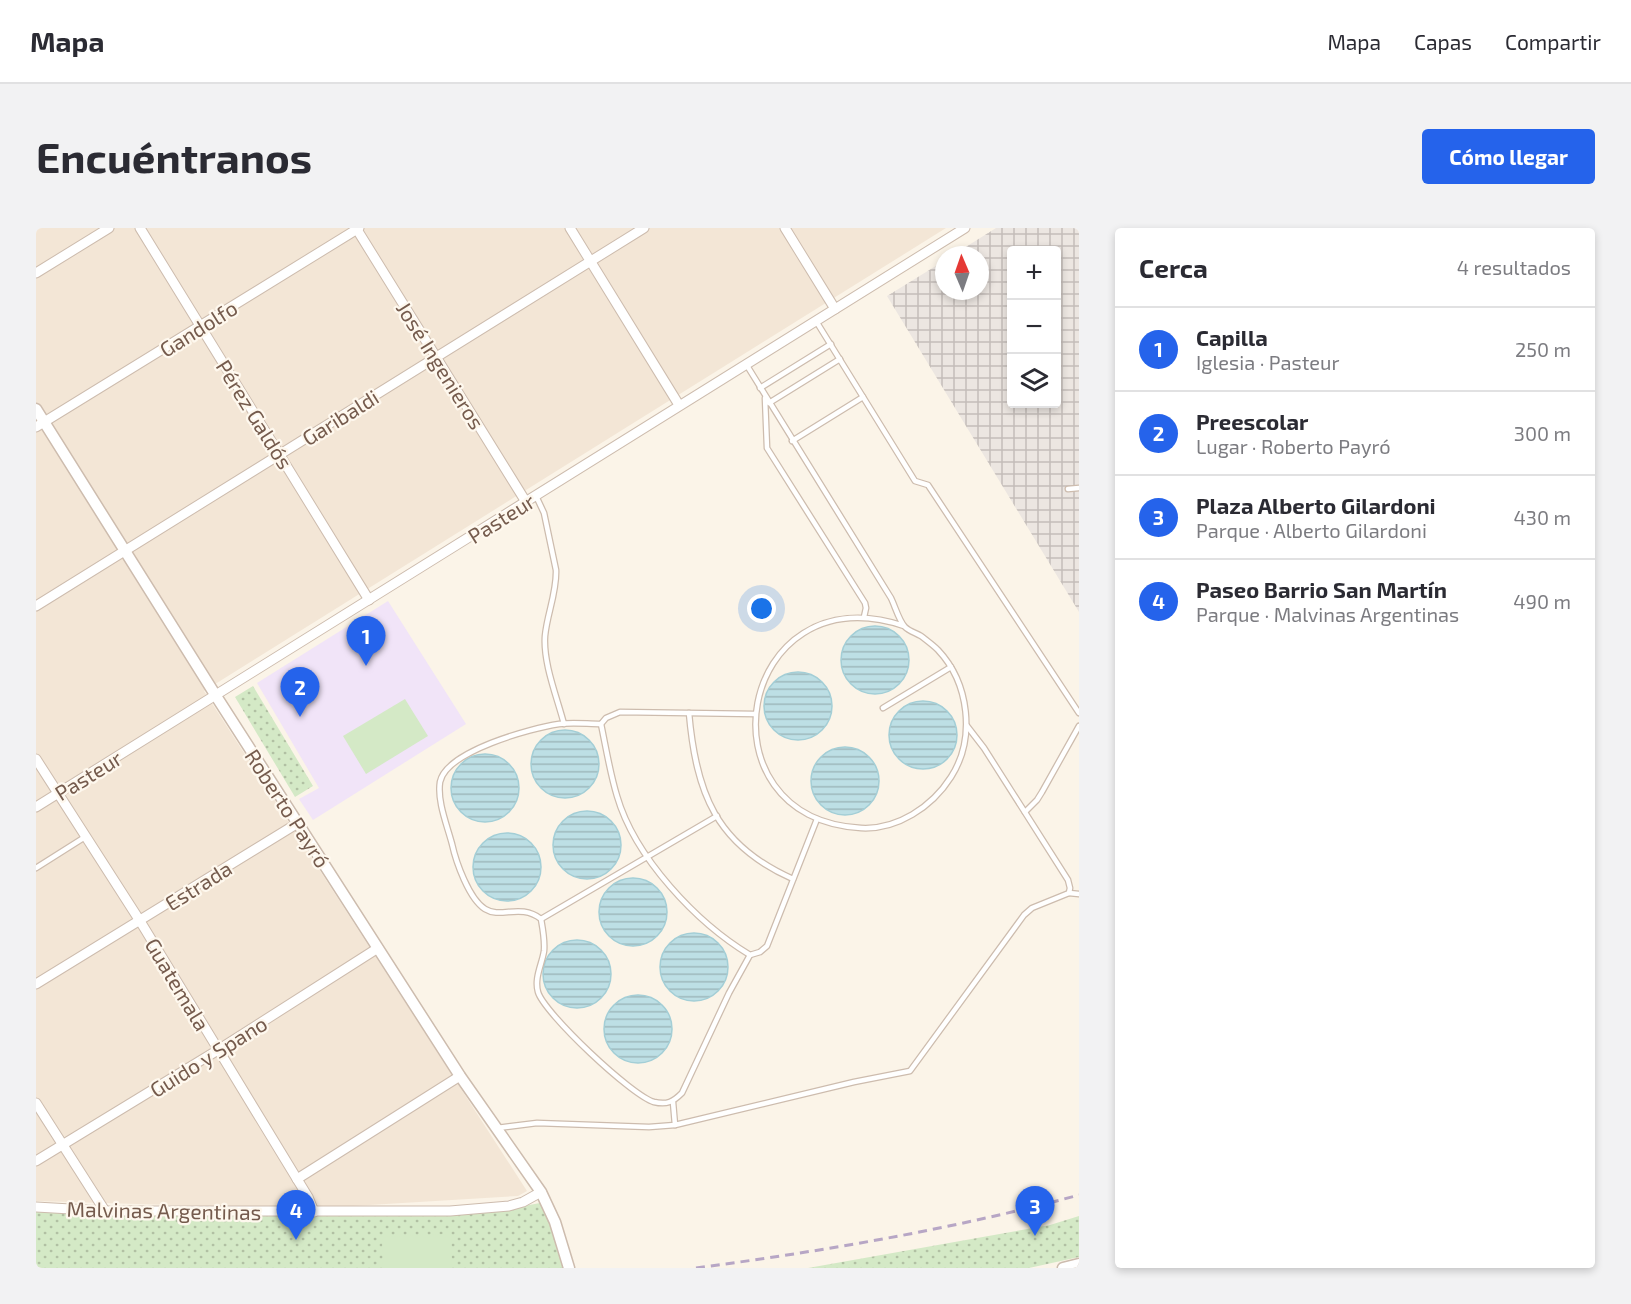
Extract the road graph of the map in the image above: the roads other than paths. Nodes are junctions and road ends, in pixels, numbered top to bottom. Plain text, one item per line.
1 (109, 228) edge
2 (140, 228) edge
3 (357, 228) edge
4 (570, 228) edge
5 (644, 228) edge
6 (785, 228) edge
7 (965, 228) edge
8 (591, 261) junction
9 (36, 273) edge
10 (835, 309) junction
11 (816, 321) junction
12 (201, 326) junction
13 (831, 344) junction
14 (436, 357) junction
15 (840, 359) junction
16 (746, 364) junction
17 (760, 388) junction
18 (765, 395) junction
19 (863, 397) junction
20 (769, 403) junction
21 (679, 405) junction
22 (36, 409) edge
23 (40, 425) edge
24 (792, 441) junction
25 (280, 454) junction
26 (1079, 488) edge
27 (1068, 489) dead end
28 (536, 496) junction
29 (526, 502) junction
30 (124, 550) junction
31 (369, 600) junction
32 (36, 606) edge
33 (864, 617) junction
34 (904, 626) junction
35 (951, 667) junction
36 (216, 696) junction
37 (883, 708) dead end
38 (689, 713) junction
39 (1079, 713) edge
40 (754, 714) junction
41 (564, 724) junction
42 (601, 724) junction
43 (966, 726) junction
44 (1079, 726) edge
45 (36, 759) edge
46 (57, 794) junction
47 (36, 807) edge
48 (1025, 812) junction
49 (717, 816) junction
50 (817, 819) junction
51 (298, 823) junction
52 (85, 837) junction
53 (647, 856) junction
54 (36, 868) edge
55 (793, 879) junction
56 (1069, 893) junction
57 (1079, 894) edge
58 (541, 919) junction
59 (140, 921) junction
60 (378, 948) junction
61 (750, 956) junction
62 (36, 984) edge
63 (218, 1050) junction
64 (460, 1076) junction
65 (673, 1102) junction
66 (36, 1103) edge
67 (675, 1125) junction
68 (495, 1128) junction
69 (62, 1145) junction
70 (36, 1161) edge
71 (297, 1179) junction
72 (544, 1197) junction
73 (36, 1207) edge
74 (105, 1211) junction
75 (314, 1212) junction
76 (1079, 1264) edge
77 (569, 1268) edge
78 (1064, 1268) edge

1 - 9 street
2 - 12 street, Pérez Galdós
3 - 12 street, Gandolfo
3 - 14 street, José Ingenieros
4 - 8 street
5 - 8 street, Garibaldi
6 - 10 street
7 - 10 street, Pasteur
8 - 14 street, Garibaldi
8 - 21 street
10 - 11 street, Pasteur
11 - 13 lane
11 - 16 street, Pasteur
12 - 23 street, Gandolfo
12 - 25 street, Pérez Galdós
13 - 15 lane
13 - 17 lane
14 - 25 street, Garibaldi
14 - 29 street, José Ingenieros
15 - 19 lane
15 - 20 lane
16 - 17 lane
16 - 21 street, Pasteur
17 - 18 lane
18 - 20 lane
18 - 33 lane
19 - 24 lane
19 - 39 lane
20 - 24 lane
21 - 28 street, Pasteur
22 - 23 street, Roberto Payró
23 - 30 street, Roberto Payró
24 - 34 lane
25 - 30 street, Garibaldi
25 - 31 street, Pérez Galdós
26 - 27 lane
28 - 29 street, Pasteur
28 - 41 lane
29 - 31 street, Pasteur
30 - 32 street, Garibaldi
30 - 36 street, Roberto Payró
31 - 36 street, Pasteur
33 - 34 lane
33 - 40 lane
34 - 35 lane
35 - 37 lane
35 - 43 lane
36 - 46 street, Pasteur
36 - 51 street, Roberto Payró
38 - 40 lane
38 - 42 lane
38 - 49 lane
40 - 50 lane
41 - 42 lane
41 - 58 lane
42 - 53 lane
43 - 48 lane
43 - 50 lane
44 - 48 lane
45 - 46 street, Guatemala
46 - 47 street, Pasteur
46 - 52 street, Guatemala
48 - 56 lane
49 - 53 lane
49 - 55 lane
50 - 55 lane
51 - 59 street, Estrada
51 - 60 street, Roberto Payró
52 - 54 lane
52 - 59 street, Guatemala
53 - 58 lane
53 - 61 lane
55 - 61 lane
56 - 57 lane
56 - 67 lane
58 - 65 lane
59 - 62 street, Estrada
59 - 63 street, Guatemala
60 - 63 street, Guido y Spano
60 - 64 street, Roberto Payró
61 - 65 lane
63 - 69 street, Guido y Spano
63 - 71 street, Guatemala
64 - 68 street, Roberto Payró
64 - 71 street
65 - 67 lane
66 - 69 street
67 - 68 lane
68 - 72 street, Roberto Payró
69 - 70 street, Guido y Spano
69 - 74 street
71 - 75 street, Guatemala
72 - 75 street, Malvinas Argentinas
72 - 77 street, Roberto Payró
73 - 74 street, Malvinas Argentinas
74 - 75 street, Malvinas Argentinas
76 - 78 street

